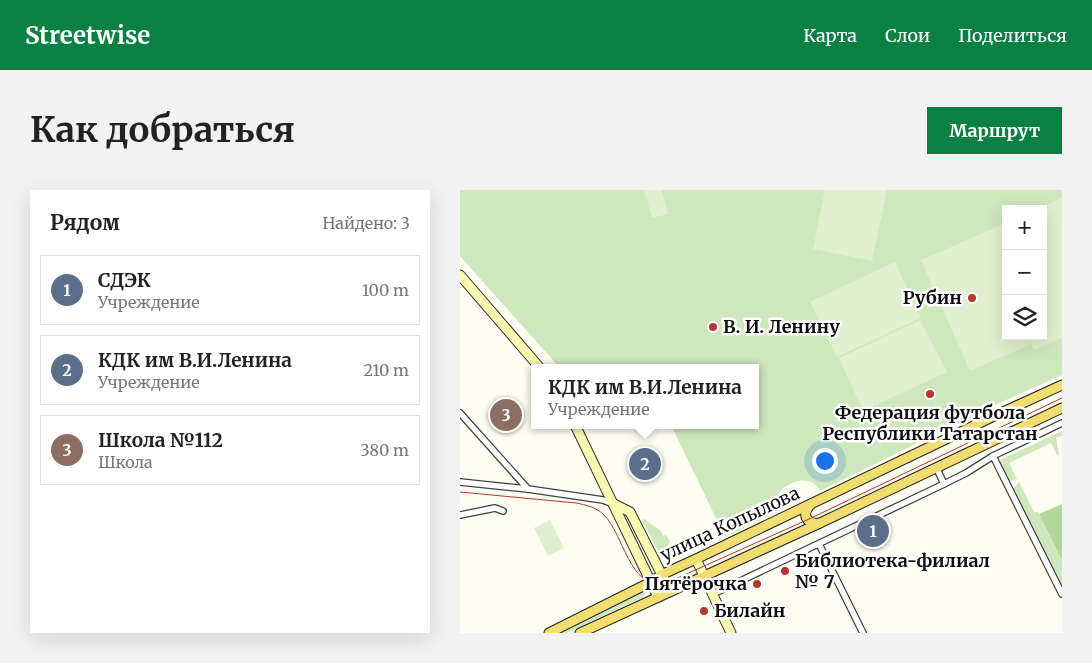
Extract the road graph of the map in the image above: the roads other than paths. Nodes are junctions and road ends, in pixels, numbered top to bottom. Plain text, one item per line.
1 (460, 275) edge
2 (537, 364) edge
3 (1062, 385) edge
4 (1062, 408) edge
5 (460, 413) edge
6 (1062, 422) edge
7 (577, 429) edge
8 (993, 456) junction
9 (936, 468) junction
10 (460, 482) edge
11 (944, 484) junction
12 (528, 489) junction
13 (614, 504) junction
14 (811, 504) junction
15 (503, 511) dead end
16 (460, 515) edge
17 (820, 523) junction
18 (819, 544) junction
19 (696, 559) junction
20 (661, 575) junction
21 (704, 577) junction
22 (651, 582) junction
23 (670, 591) junction
24 (712, 594) junction
25 (1062, 594) edge
26 (658, 597) junction
27 (549, 633) edge
28 (580, 633) edge
29 (731, 633) edge
30 (863, 633) edge

1 - 2 street
3 - 14 main road, улица Копылова
4 - 9 main road, улица Копылова
5 - 12 street
6 - 8 street
7 - 13 street
8 - 11 street
8 - 25 street
9 - 11 street
9 - 17 main road, улица Копылова
10 - 12 street
11 - 18 street
12 - 13 street
13 - 20 street
13 - 22 street
14 - 17 main road
14 - 19 main road, улица Копылова
15 - 16 street
17 - 21 main road, улица Копылова
18 - 24 street
18 - 30 street
19 - 20 main road, улица Копылова
19 - 21 street
20 - 22 main road, улица Копылова
20 - 23 street
21 - 23 main road, улица Копылова
21 - 24 street
22 - 26 street
22 - 27 main road, улица Копылова
23 - 26 main road, улица Копылова
24 - 29 street
26 - 28 main road, улица Копылова

